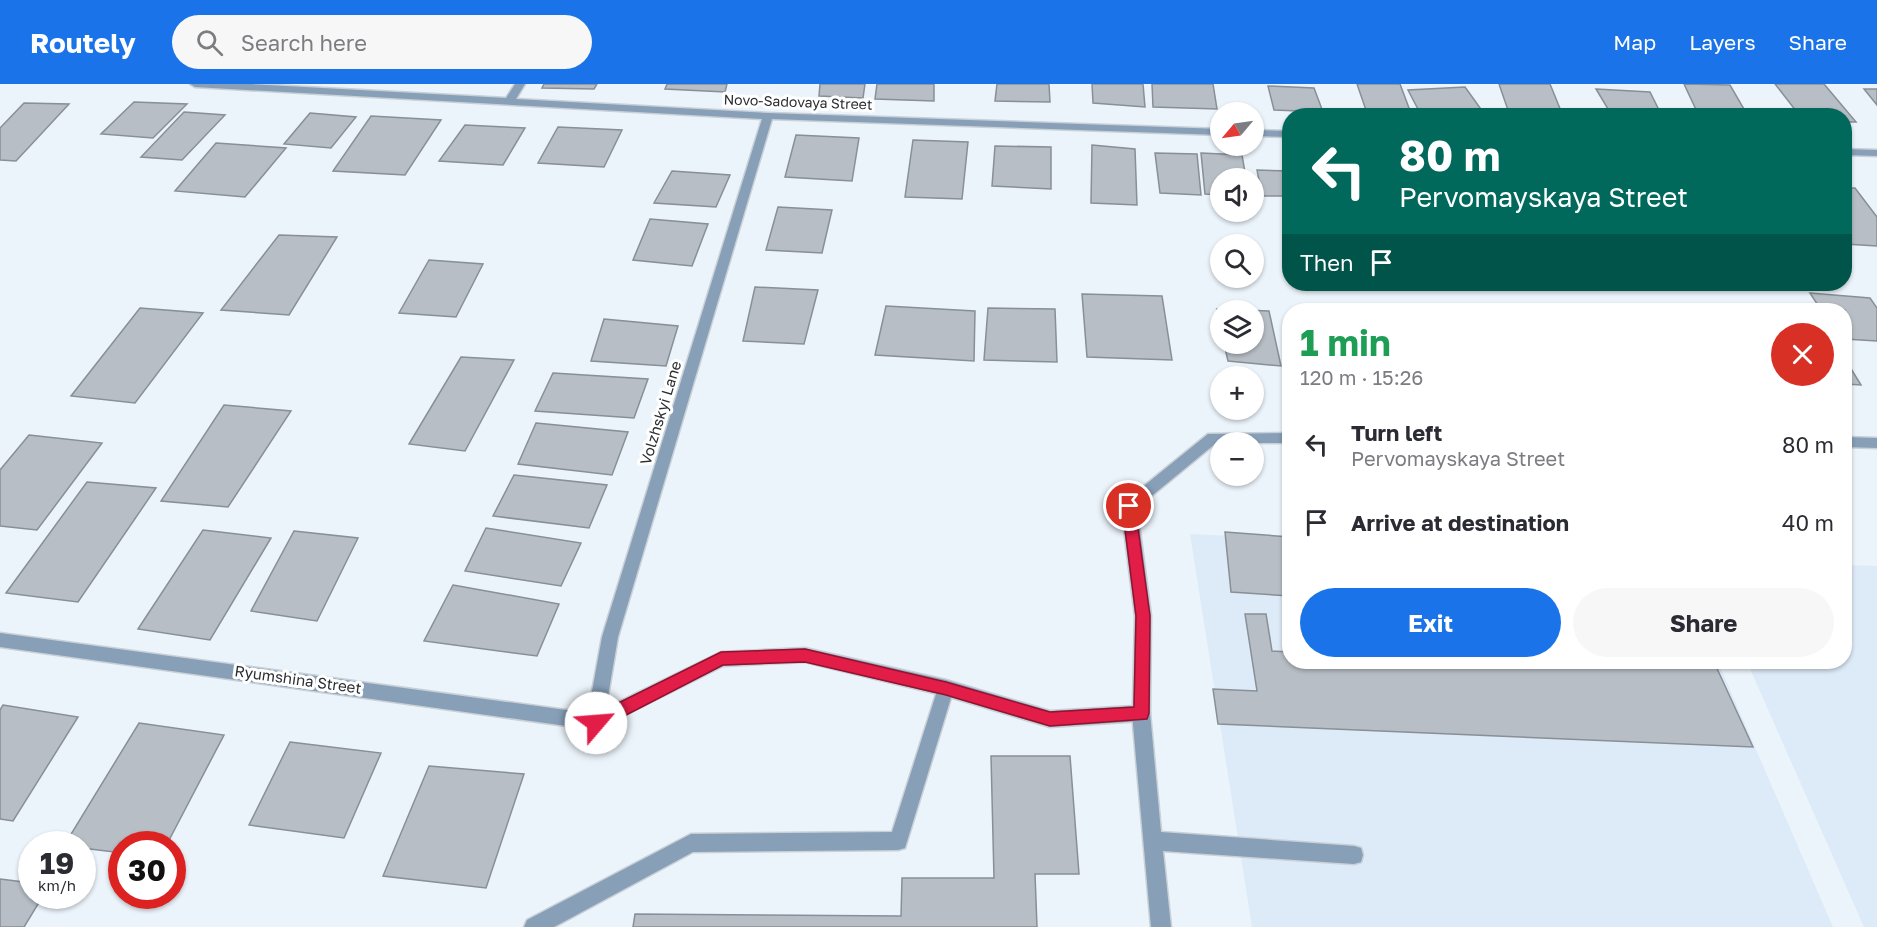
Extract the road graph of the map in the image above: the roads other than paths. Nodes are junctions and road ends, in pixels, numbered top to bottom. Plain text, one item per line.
1 (195, 84) edge
2 (520, 84) edge
3 (510, 100) junction
4 (768, 116) junction
5 (1210, 132) edge
6 (1264, 133) edge
7 (1282, 134) edge
8 (1852, 152) edge
9 (1877, 153) edge
10 (1282, 438) edge
11 (1852, 442) edge
12 (1877, 443) edge
13 (0, 640) edge
14 (946, 688) junction
15 (1141, 713) junction
16 (596, 723) junction
17 (1153, 842) junction
18 (1354, 855) dead end
19 (534, 927) edge
20 (1161, 927) edge

1 - 3 street, Novo-Sadovaya Street
2 - 3 street
3 - 4 street, Novo-Sadovaya Street
4 - 5 street, Novo-Sadovaya Street
4 - 16 street, Volzhskyi Lane
6 - 7 street
8 - 9 street
10 - 15 street
11 - 12 street
13 - 16 street, Ryumshina Street
14 - 15 street
14 - 16 street
14 - 19 street
15 - 17 street
17 - 18 street
17 - 20 street

